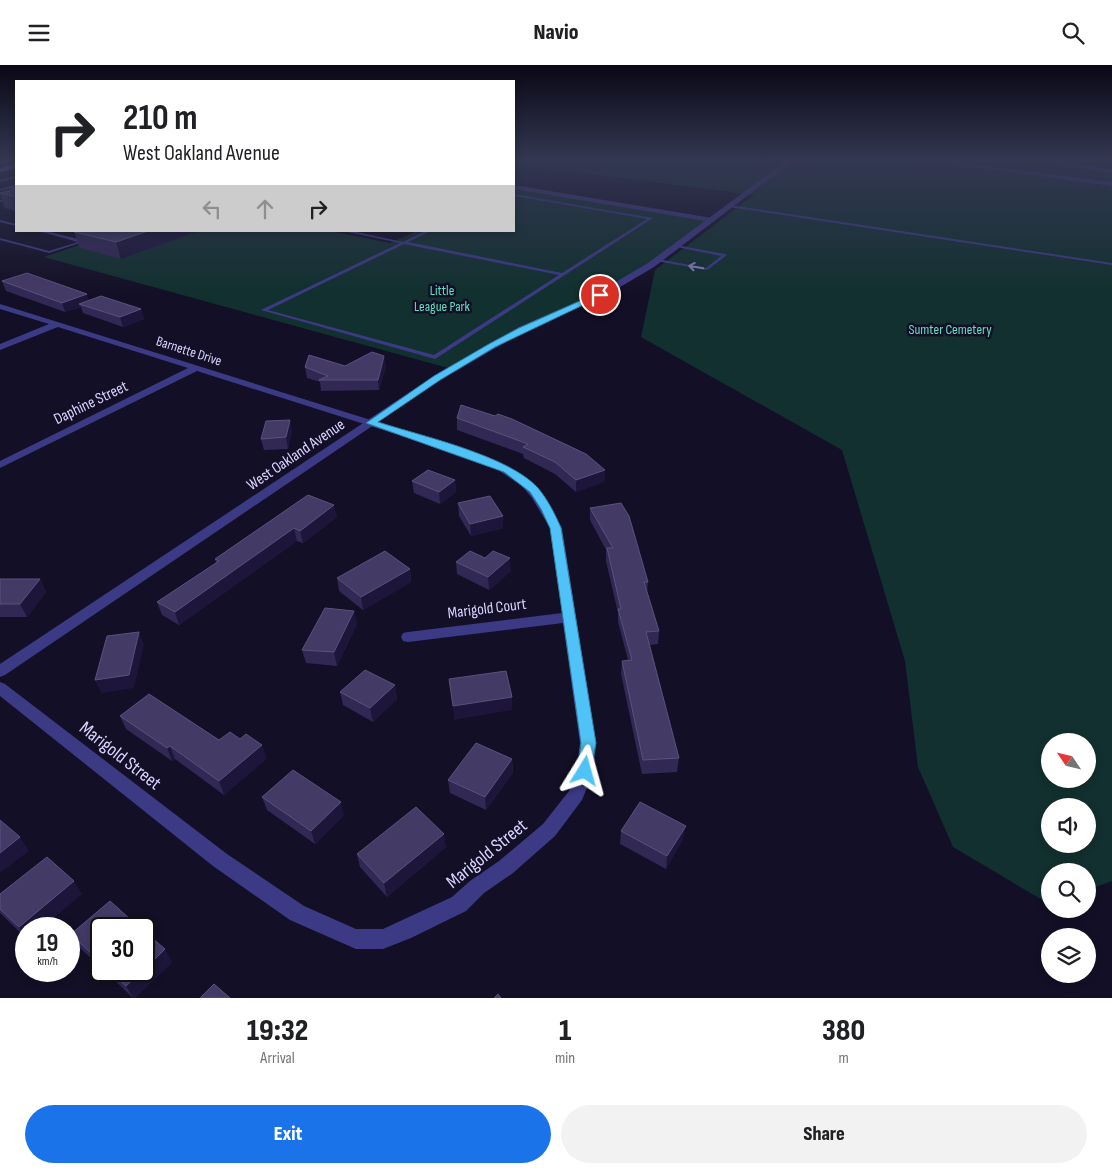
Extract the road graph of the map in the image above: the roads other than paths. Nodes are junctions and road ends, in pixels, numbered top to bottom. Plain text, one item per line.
1 (732, 204) edge
2 (571, 205) edge
3 (623, 205) edge
4 (735, 205) edge
5 (736, 205) edge
6 (712, 219) junction
7 (0, 221) edge
8 (15, 225) edge
9 (44, 232) edge
10 (349, 232) edge
11 (428, 232) edge
12 (0, 239) edge
13 (89, 239) edge
14 (81, 242) junction
15 (404, 243) junction
16 (677, 246) junction
17 (658, 260) junction
18 (1112, 260) edge
19 (1112, 264) edge
20 (563, 275) junction
21 (0, 305) edge
22 (58, 324) junction
23 (0, 347) edge
24 (196, 368) junction
25 (370, 423) junction
26 (0, 465) edge
27 (570, 617) junction
28 (408, 637) dead end
29 (0, 671) edge
30 (0, 688) edge

1 - 6 street, West Oakland Avenue
2 - 20 lane
3 - 6 street
4 - 19 lane
5 - 18 lane
6 - 16 street, West Oakland Avenue
7 - 8 lane
9 - 14 lane
10 - 15 lane
11 - 15 lane
12 - 14 lane
13 - 14 lane
15 - 20 lane
15 - 20 lane
16 - 17 street, West Oakland Avenue
16 -> 17 lane
17 - 25 street, West Oakland Avenue
21 - 22 street, Barnette Drive
22 - 23 street
22 - 24 street, Barnette Drive
24 - 25 street, Barnette Drive
24 - 26 street, Daphine Street
25 - 27 street, Marigold Street
25 - 29 street, West Oakland Avenue
27 - 28 street, Marigold Court
27 - 30 street, Marigold Street

